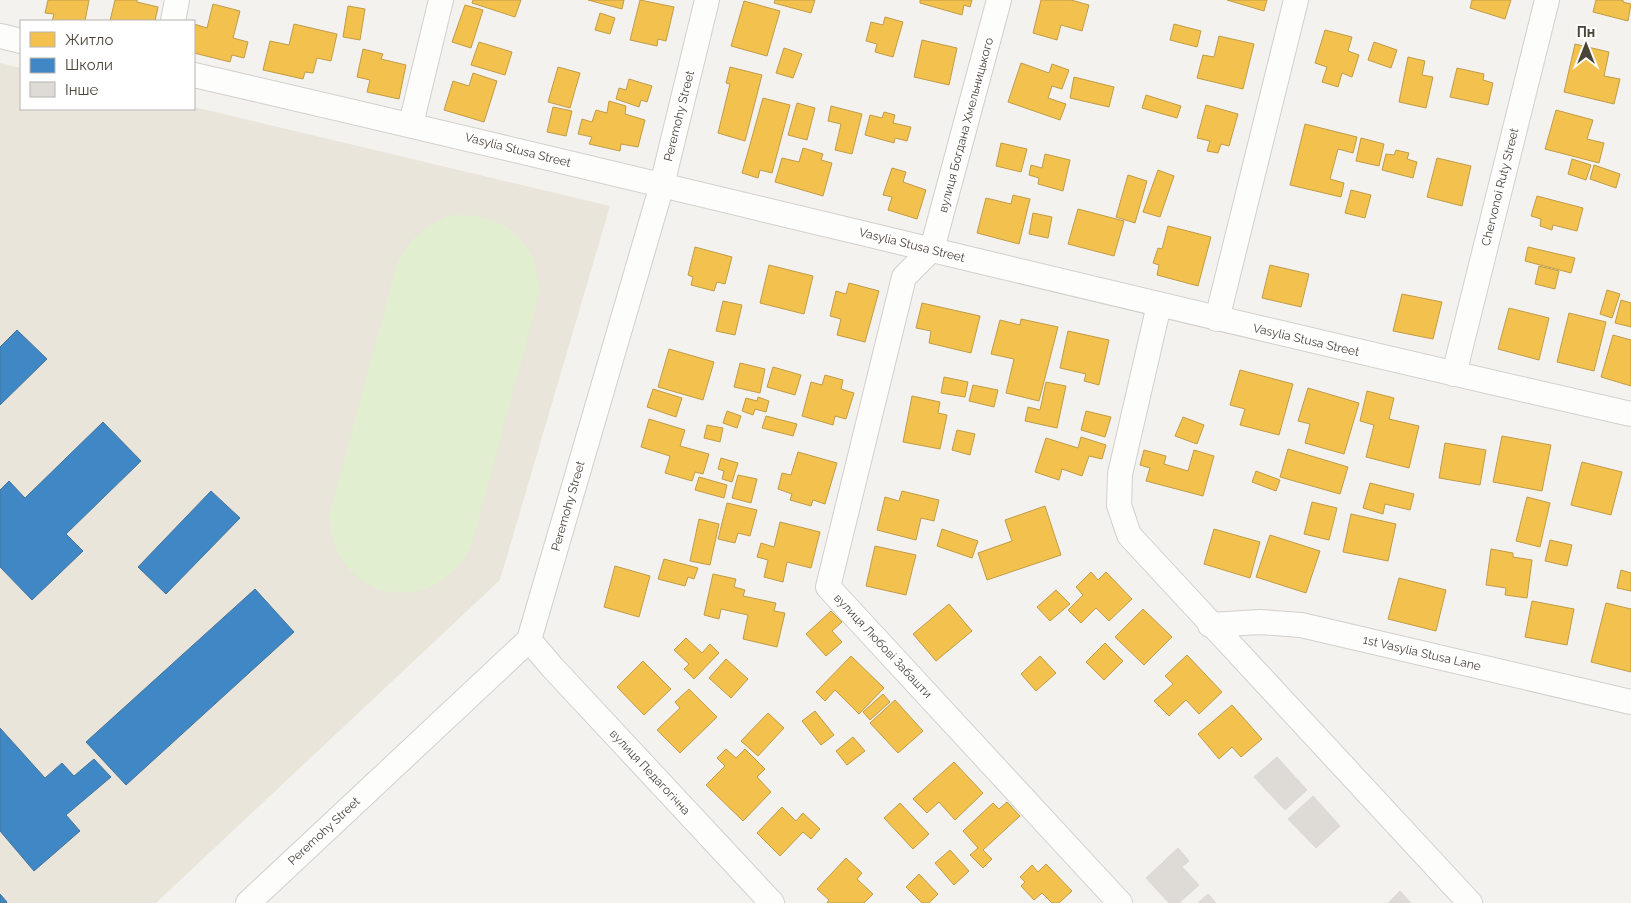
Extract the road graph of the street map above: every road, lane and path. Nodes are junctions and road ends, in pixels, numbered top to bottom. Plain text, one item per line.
1 (178, 0) edge
2 (441, 0) edge
3 (707, 0) edge
4 (999, 0) edge
5 (1296, 0) edge
6 (1547, 0) edge
7 (173, 20) edge
8 (0, 36) edge
9 (20, 40) edge
10 (195, 75) edge
11 (412, 124) junction
12 (662, 185) junction
13 (932, 249) junction
14 (1159, 305) junction
15 (1217, 319) junction
16 (1454, 374) junction
17 (1631, 414) edge
18 (1210, 625) junction
19 (529, 640) junction
20 (1631, 702) edge
21 (1111, 900) edge
22 (248, 903) edge
23 (772, 903) edge
24 (1470, 903) edge

1 - 7 street
2 - 11 street
3 - 12 street, Peremohy Street
4 - 13 street, вулиця Богдана Хмельницького
5 - 15 street
6 - 16 street, Chervonoi Ruty Street
8 - 9 street
10 - 11 street, Vasylia Stusa Street
11 - 12 street, Vasylia Stusa Street
12 - 13 street, Vasylia Stusa Street
12 - 19 street, Peremohy Street
13 - 14 street, Vasylia Stusa Street
13 - 21 street, вулиця Любові Забашти
14 - 15 street, Vasylia Stusa Street
14 - 18 street
15 - 16 street, Vasylia Stusa Street
16 - 17 street, Vasylia Stusa Street
18 - 20 street, 1st Vasylia Stusa Lane
18 - 24 street
19 - 22 street, Peremohy Street
19 - 23 street, вулиця Педагогічна

